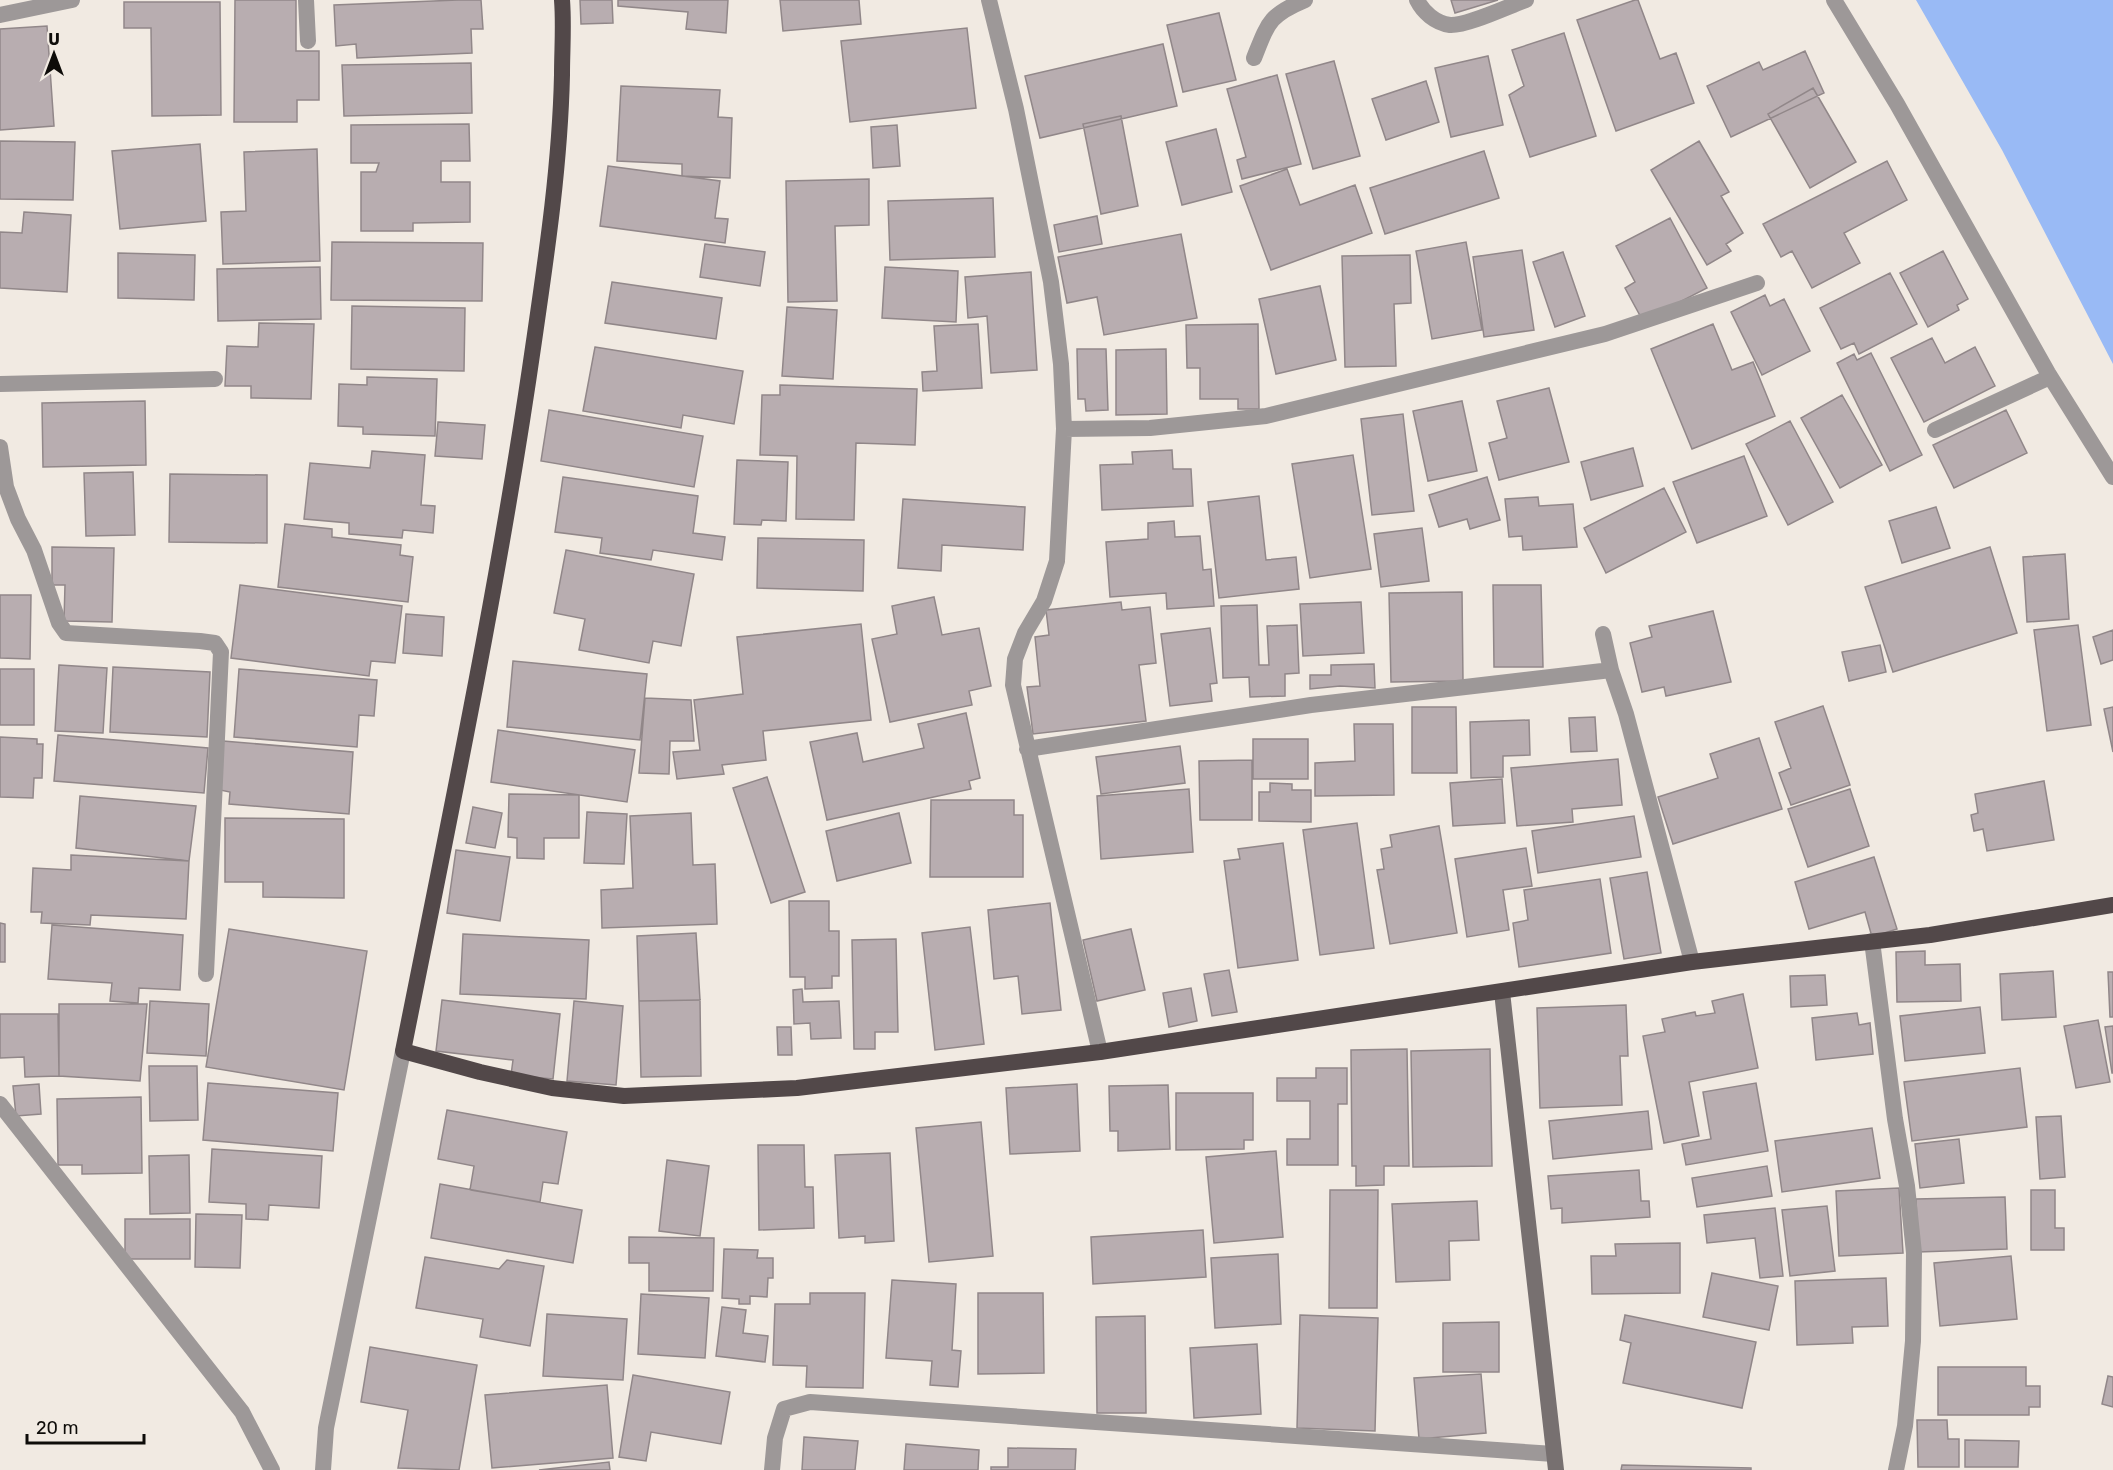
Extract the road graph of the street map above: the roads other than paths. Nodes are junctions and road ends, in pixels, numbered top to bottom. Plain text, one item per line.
1 (72, 0) edge
2 (306, 0) edge
3 (562, 0) edge
4 (989, 0) edge
5 (1305, 0) edge
6 (1417, 0) edge
7 (1526, 0) edge
8 (1834, 0) edge
9 (0, 15) edge
10 (308, 41) dead end
11 (1254, 58) dead end
12 (1757, 283) dead end
13 (2050, 376) junction
14 (215, 379) dead end
15 (0, 384) edge
16 (1064, 429) junction
17 (1935, 430) dead end
18 (0, 447) edge
19 (2113, 477) edge
20 (1603, 634) dead end
21 (1611, 670) junction
22 (1027, 749) junction
23 (2113, 905) edge
24 (1872, 941) junction
25 (1692, 962) junction
26 (206, 974) dead end
27 (1502, 992) junction
28 (403, 1051) junction
29 (1100, 1052) junction
30 (0, 1104) edge
31 (1555, 1462) edge
32 (272, 1470) edge
33 (323, 1470) edge
34 (772, 1470) edge
35 (1896, 1470) edge

1 - 9 street
2 - 10 street
3 - 28 highway
4 - 16 street
5 - 11 street
6 - 7 street
8 - 13 street
12 - 16 street
13 - 17 street
13 - 19 street
14 - 15 street
16 - 22 street
18 - 26 street
20 - 21 street
21 - 22 street
21 - 25 street
22 - 29 street
23 - 24 highway
24 - 25 highway
24 - 35 street
25 - 27 highway
27 - 29 highway
27 - 31 main road
28 - 29 highway
28 - 33 street
30 - 32 street
31 - 34 street

